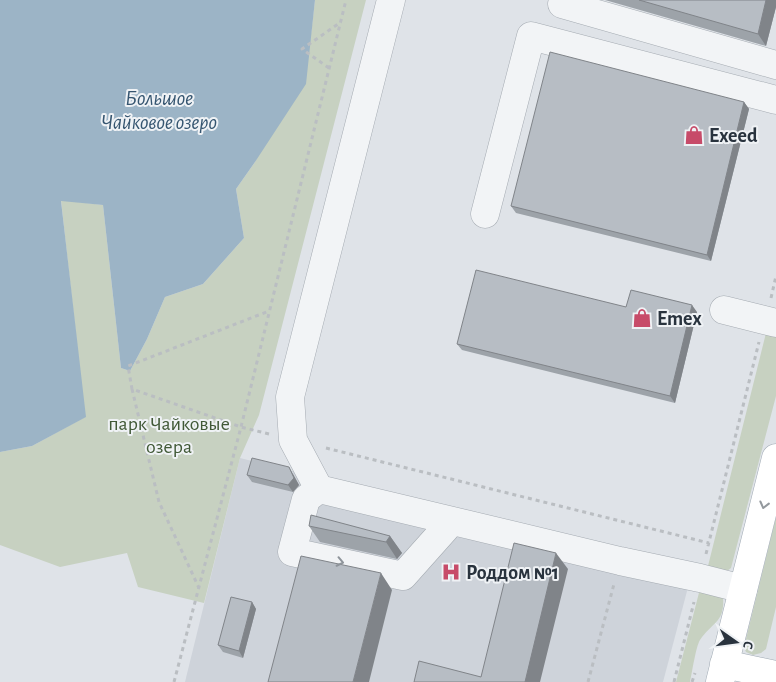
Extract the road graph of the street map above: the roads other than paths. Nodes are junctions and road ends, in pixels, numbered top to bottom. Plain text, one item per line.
1 (391, 0) edge
2 (562, 4) dead end
3 (776, 65) edge
4 (776, 100) edge
5 (485, 214) dead end
6 (724, 310) dead end
7 (770, 322) edge
8 (776, 458) edge
9 (319, 489) junction
10 (452, 521) junction
11 (743, 590) junction
12 (722, 673) edge
13 (776, 676) edge
14 (775, 682) edge

1 - 9 lane
2 - 3 lane
4 - 5 lane
6 - 7 lane
8 -> 11 main road
9 - 10 lane
9 -> 10 lane
10 - 11 lane
11 - 12 main road
12 - 13 main road
13 - 14 main road

